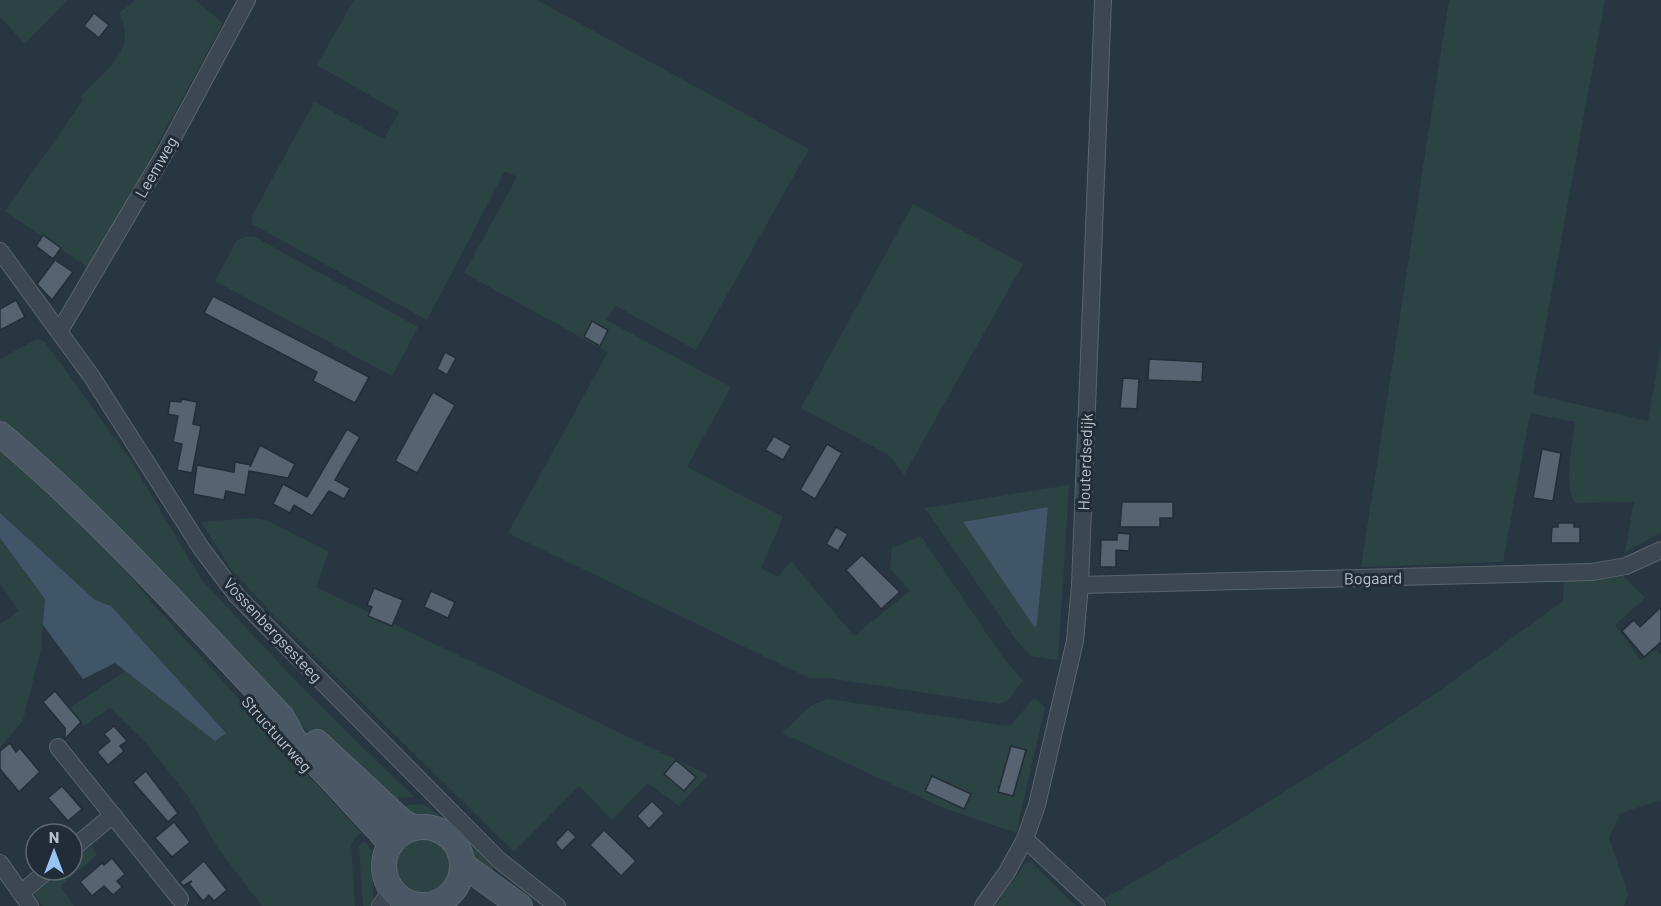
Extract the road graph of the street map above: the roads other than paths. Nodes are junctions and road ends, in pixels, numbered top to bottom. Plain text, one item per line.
1 (247, 0) edge
2 (1103, 0) edge
3 (0, 251) edge
4 (59, 332) junction
5 (0, 434) edge
6 (1661, 550) edge
7 (1080, 585) junction
8 (177, 605) junction
9 (282, 717) junction
10 (58, 747) dead end
11 (113, 814) junction
12 (414, 828) junction
13 (1025, 838) junction
14 (84, 839) edge
15 (387, 852) junction
16 (0, 863) edge
17 (460, 872) junction
18 (39, 882) edge
19 (180, 899) dead end
20 (25, 900) edge
21 (394, 901) edge
22 (446, 904) edge
23 (497, 906) edge
24 (520, 906) edge
25 (557, 906) edge
26 (983, 906) edge
27 (1098, 906) edge

1 - 4 street, Leemweg
2 - 7 street, Houterdsedijk
3 - 4 street, Vossenbergsesteeg
4 - 25 street, Vossenbergsesteeg
5 - 8 main road, Structuurweg
6 - 7 street, Bogaard
7 - 13 street, Houterdsedijk
8 - 9 main road, Structuurweg
8 - 15 main road, Structuurweg
9 - 12 main road, Structuurweg
9 - 15 main road, Structuurweg
10 - 11 street
11 - 14 street
11 - 19 street
12 - 15 main road
12 - 17 main road
13 - 26 street, Houterdsedijk
13 - 27 street
15 - 21 main road
16 - 20 street
17 - 22 main road
17 - 23 main road
17 - 24 main road
18 - 20 street
21 - 22 main road

